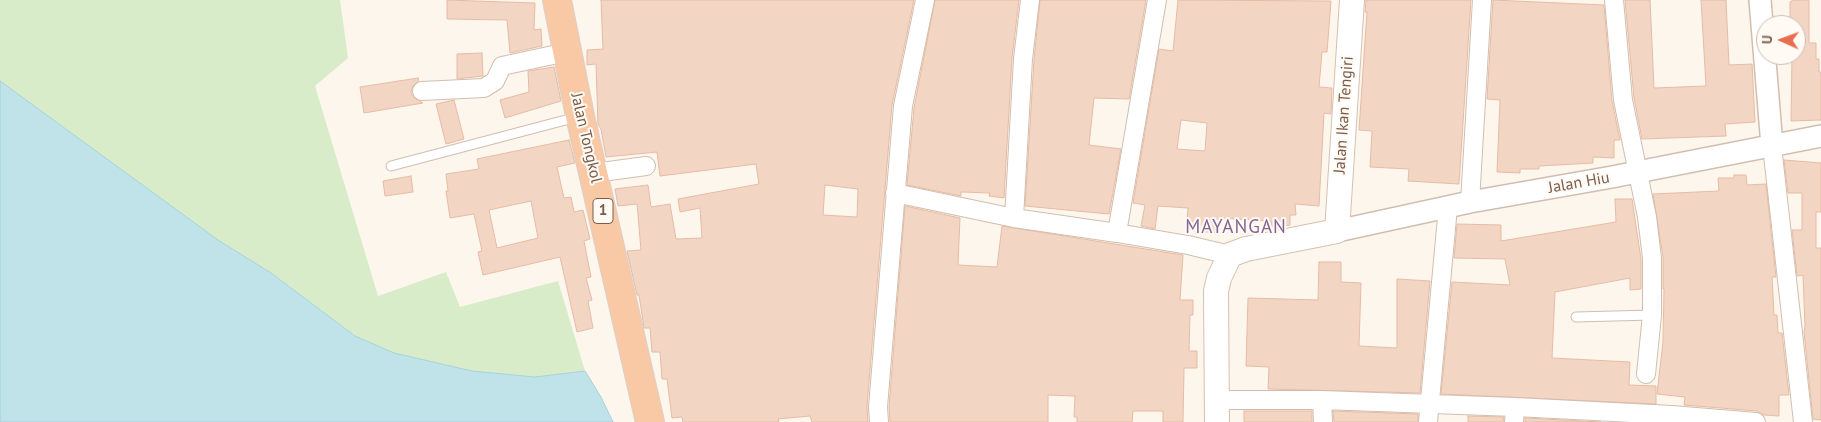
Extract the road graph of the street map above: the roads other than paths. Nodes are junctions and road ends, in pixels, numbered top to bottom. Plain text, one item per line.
1 (556, 0) edge
2 (925, 0) edge
3 (1030, 0) edge
4 (1157, 0) edge
5 (1352, 0) edge
6 (1482, 0) edge
7 (1614, 0) edge
8 (1760, 0) edge
9 (567, 52) junction
10 (422, 91) dead end
11 (580, 116) junction
12 (1821, 136) edge
13 (1772, 146) junction
14 (391, 166) dead end
15 (646, 166) dead end
16 (1638, 172) junction
17 (594, 173) junction
18 (895, 193) junction
19 (1470, 202) junction
20 (1448, 207) junction
21 (1014, 218) junction
22 (1337, 230) junction
23 (1117, 233) junction
24 (1230, 256) junction
25 (1652, 315) junction
26 (1576, 317) dead end
27 (1646, 374) dead end
28 (1322, 400) junction
29 (1430, 404) junction
30 (1216, 411) edge
31 (1514, 414) edge
32 (650, 422) edge
33 (879, 422) edge
34 (1323, 422) edge
35 (1428, 422) edge
36 (1750, 422) edge
37 (1803, 422) edge

1 - 9 highway, Jalan Tongkol / 1
2 - 18 street
3 - 21 street
4 - 23 street
5 - 22 main road, Jalan Ikan Tengiri
6 - 19 street
7 - 16 street
8 - 13 street
9 - 10 street
9 - 11 highway, Jalan Tongkol / 1
11 - 14 lane
11 - 17 highway, Jalan Tongkol / 1
12 - 13 street, Jalan Hiu
13 - 16 street, Jalan Hiu
13 - 37 street
15 - 17 street
16 - 19 street, Jalan Hiu
16 - 25 street
17 - 32 highway, Jalan Tongkol / 1
18 - 21 street
18 - 33 street
19 - 20 street, Jalan Hiu
20 - 22 street, Jalan Hiu
20 - 29 street
21 - 23 street
22 - 24 main road
23 - 24 street
24 - 30 main road
25 - 26 lane
25 - 27 street
28 - 29 street
28 - 30 street
28 - 34 street
29 - 31 street
29 - 35 street
31 - 36 street

